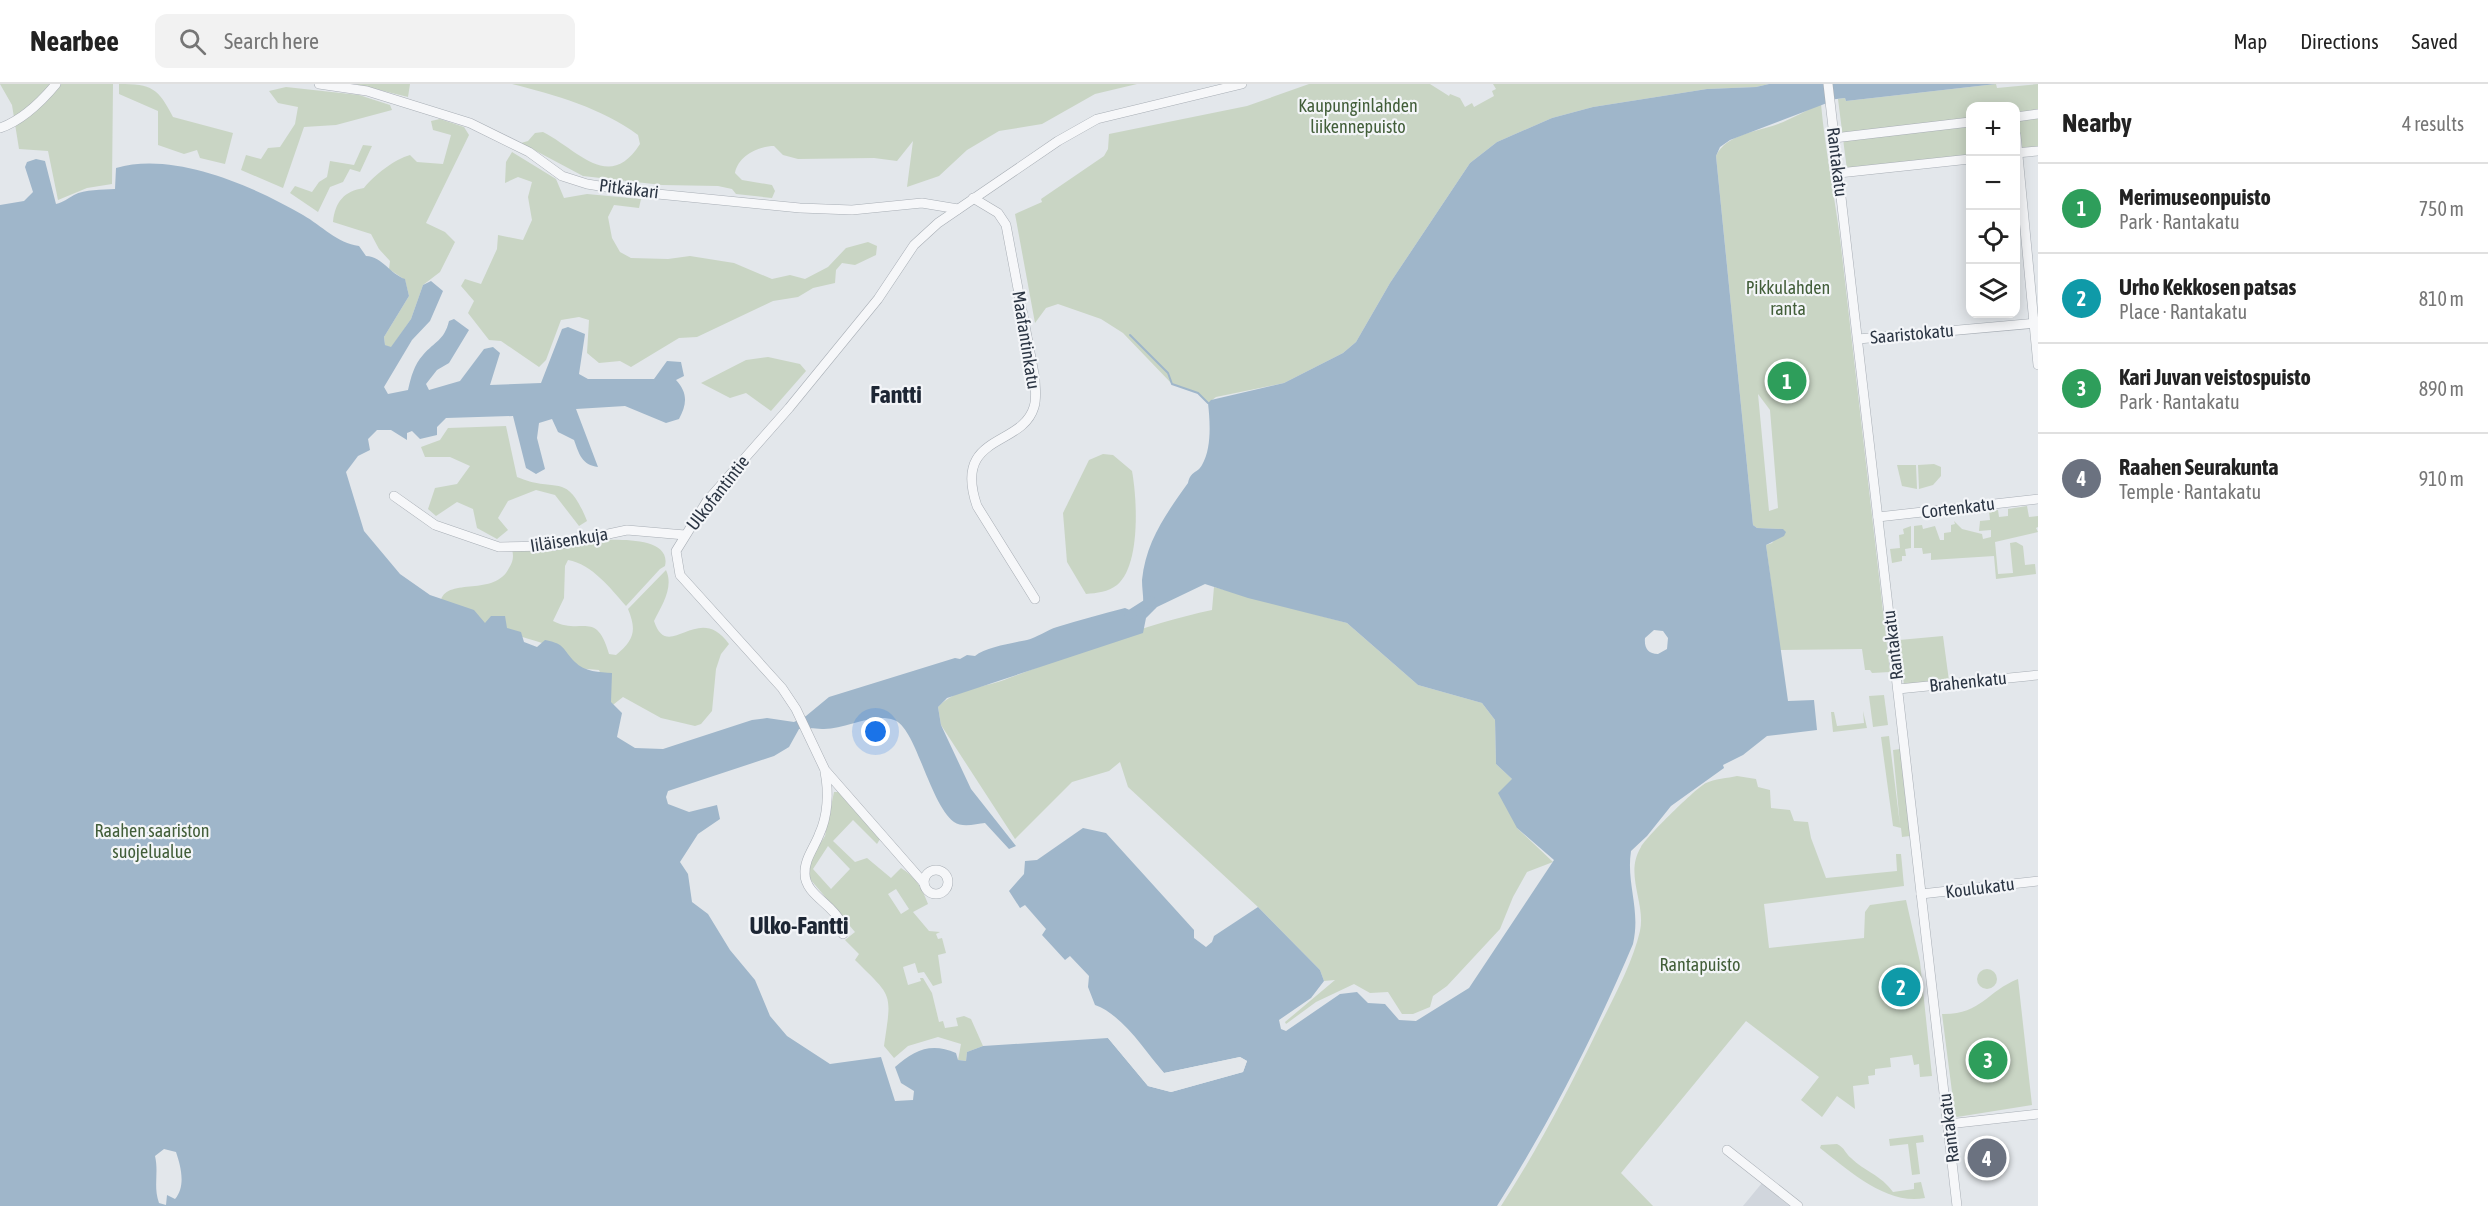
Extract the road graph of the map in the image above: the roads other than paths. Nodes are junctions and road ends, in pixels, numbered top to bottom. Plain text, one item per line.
1 (56, 84) edge
2 (320, 84) edge
3 (1242, 84) edge
4 (1828, 84) edge
5 (2038, 114) edge
6 (2020, 116) edge
7 (1966, 123) edge
8 (0, 128) edge
9 (1834, 138) junction
10 (2038, 151) edge
11 (2020, 153) edge
12 (2017, 156) edge
13 (1966, 160) edge
14 (1839, 173) junction
15 (973, 198) junction
16 (958, 209) junction
17 (2036, 323) edge
18 (1858, 339) junction
19 (2038, 365) edge
20 (394, 496) dead end
21 (2038, 499) edge
22 (1878, 517) junction
23 (685, 535) junction
24 (1035, 599) dead end
25 (2038, 675) edge
26 (1898, 690) junction
27 (825, 770) junction
28 (907, 861) junction
29 (932, 870) junction
30 (2038, 881) edge
31 (924, 883) junction
32 (1921, 894) junction
33 (843, 934) dead end
34 (2038, 1114) edge
35 (1948, 1124) junction
36 (1727, 1150) dead end
37 (1798, 1206) edge
38 (1957, 1206) edge

1 - 8 street
2 - 16 street, Pitkäkari
3 - 15 street, Ulkofantintie
4 - 9 street, Rantakatu
5 - 6 street
7 - 9 street
9 - 14 street, Rantakatu
10 - 11 street
12 - 17 street
13 - 14 street
14 - 18 street, Rantakatu
15 - 16 street, Ulkofantintie
15 - 24 street, Maafantinkatu
16 - 23 street, Ulkofantintie
17 - 18 street, Saaristokatu
17 - 19 street
18 - 22 street, Rantakatu
20 - 23 street, Iiläisenkuja
21 - 22 street, Cortenkatu
22 - 26 street, Rantakatu
23 - 27 street, Ulkofantintie
25 - 26 street, Brahenkatu
26 - 32 street, Rantakatu
27 - 28 street, Ulkofantintie
27 - 33 street
28 - 29 street, Ulkofantintie
28 - 31 street, Ulkofantintie
29 - 31 street
29 - 31 street
30 - 32 street, Koulukatu
32 - 35 street, Rantakatu
34 - 35 street
35 - 38 street, Rantakatu
36 - 37 street

